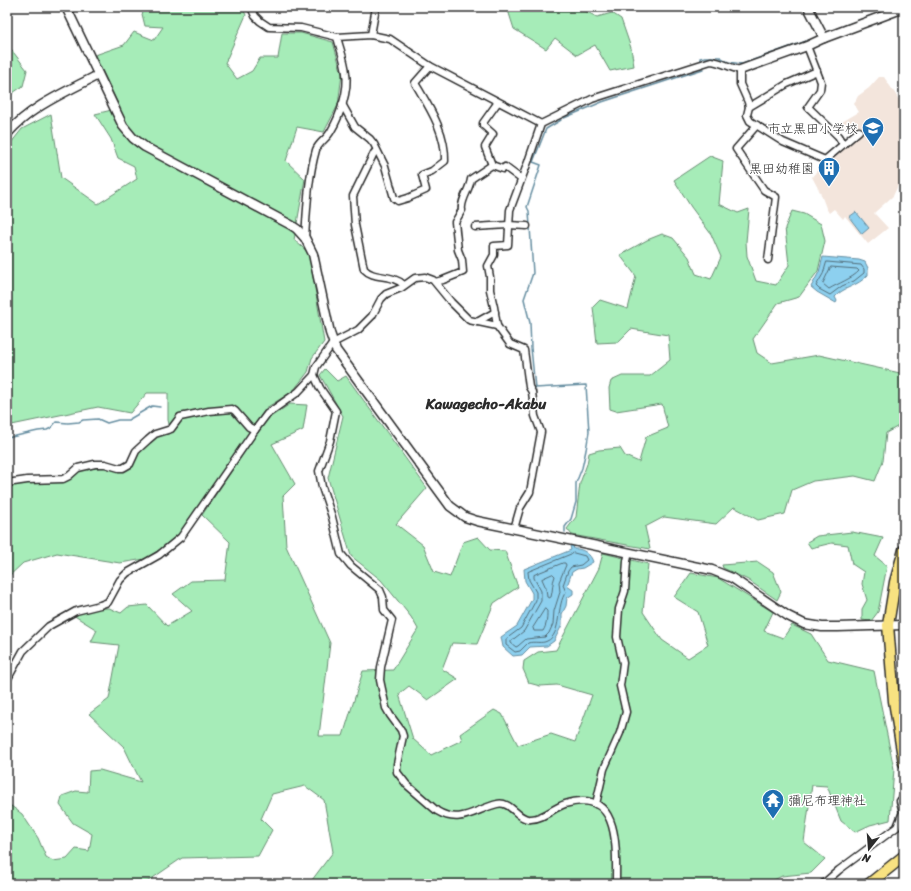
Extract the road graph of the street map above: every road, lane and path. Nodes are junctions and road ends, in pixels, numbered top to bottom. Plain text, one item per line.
1 (66, 7) edge
2 (251, 7) edge
3 (376, 7) edge
4 (808, 7) edge
5 (904, 8) edge
6 (371, 35) junction
7 (337, 37) junction
8 (824, 38) junction
9 (807, 46) junction
10 (430, 66) junction
11 (740, 70) junction
12 (817, 71) junction
13 (98, 75) junction
14 (498, 102) junction
15 (342, 104) junction
16 (749, 107) junction
17 (541, 124) junction
18 (757, 125) junction
19 (859, 131) dead end
20 (7, 134) edge
21 (843, 144) junction
22 (376, 151) junction
23 (492, 165) junction
24 (521, 179) junction
25 (508, 225) junction
26 (527, 226) dead end
27 (475, 227) dead end
28 (306, 238) junction
29 (768, 260) dead end
30 (435, 282) junction
31 (404, 285) junction
32 (495, 312) junction
33 (477, 322) junction
34 (497, 326) junction
35 (333, 343) junction
36 (314, 375) junction
37 (255, 430) junction
38 (7, 483) edge
39 (514, 529) junction
40 (904, 550) edge
41 (629, 552) junction
42 (888, 625) junction
43 (904, 625) edge
44 (7, 680) edge
45 (904, 763) edge
46 (904, 797) edge
47 (596, 804) junction
48 (904, 856) edge
49 (616, 884) edge
50 (823, 884) edge
51 (869, 884) edge

1 - 13 street
2 - 7 street
3 - 6 street
4 - 8 street
5 - 8 street
6 - 7 street
6 - 10 street
7 - 15 street
8 - 9 street
9 - 11 street
9 - 12 street
10 - 14 street
10 - 22 street
11 - 16 street
11 - 17 street
12 - 16 street
12 - 21 street
13 - 20 street
13 - 28 street
14 - 17 street
14 - 23 street
15 - 22 street
15 - 28 street
16 - 18 street
17 - 24 street
18 - 21 street
18 - 29 street
19 - 21 street
22 - 31 street
23 - 24 street
23 - 30 street
24 - 25 street
25 - 26 street
25 - 27 street
25 - 32 street
28 - 35 street
30 - 31 street
30 - 33 street
31 - 35 street
32 - 33 street
32 - 34 street
33 - 34 street
34 - 39 street
35 - 36 street
35 - 39 street
36 - 37 street
36 - 47 street
37 - 38 street
37 - 44 street
39 - 41 street
40 - 42 highway
41 - 42 street
41 - 47 street
42 - 43 street
42 - 45 highway
46 - 50 street
47 - 49 street
48 - 51 highway

